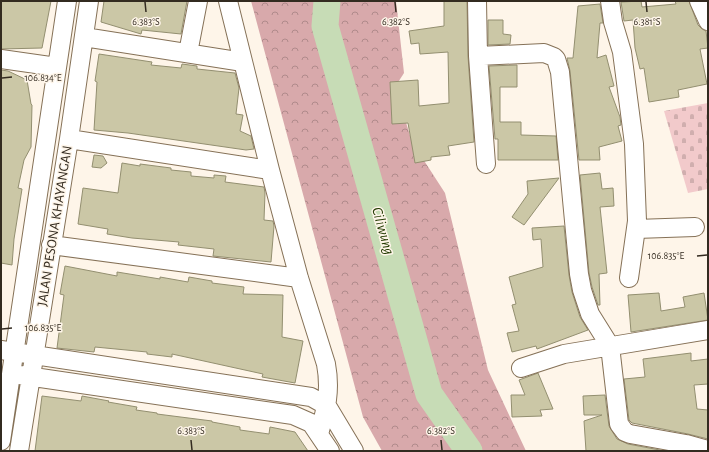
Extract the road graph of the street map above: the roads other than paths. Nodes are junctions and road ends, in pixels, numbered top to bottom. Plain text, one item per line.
1 (67, 1) edge
2 (89, 1) edge
3 (198, 1) edge
4 (228, 1) edge
5 (476, 1) edge
6 (610, 1) edge
7 (699, 1) edge
8 (708, 21) edge
9 (84, 37) junction
10 (188, 53) junction
11 (478, 56) junction
12 (1, 59) edge
13 (243, 62) junction
14 (57, 67) junction
15 (69, 139) junction
16 (43, 160) junction
17 (64, 162) junction
18 (486, 164) dead end
19 (270, 170) junction
20 (695, 227) dead end
21 (636, 229) junction
22 (51, 245) junction
23 (299, 278) junction
24 (629, 278) dead end
25 (708, 330) edge
26 (610, 346) junction
27 (8, 351) edge
28 (34, 354) junction
29 (521, 368) dead end
30 (6, 372) edge
31 (31, 377) junction
32 (327, 406) junction
33 (319, 434) junction
34 (1, 441) edge
35 (708, 450) edge
36 (19, 451) edge
37 (330, 451) edge
38 (354, 451) edge

1 - 14 street, JALAN PESONA KHAYANGAN
2 - 9 street, JALAN PESONA KHAYANGAN
3 - 10 street
4 - 13 street
5 - 11 street
6 - 21 street
7 - 8 street
9 - 10 street
9 - 15 street, JALAN PESONA KHAYANGAN
10 - 13 street
11 - 18 street
11 - 26 street
12 - 14 street
13 - 19 street
14 - 16 street, JALAN PESONA KHAYANGAN
15 - 17 street, JALAN PESONA KHAYANGAN
15 - 19 street
16 - 17 street
16 - 27 street, JALAN PESONA KHAYANGAN
17 - 22 street, JALAN PESONA KHAYANGAN
19 - 23 street
20 - 21 street
21 - 24 street
22 - 23 street
22 - 28 street, JALAN PESONA KHAYANGAN
23 - 32 street
25 - 26 street
26 - 29 street
26 - 35 street
27 - 28 street
27 - 30 street, JALAN PESONA KHAYANGAN
28 - 31 street, JALAN PESONA KHAYANGAN
28 - 32 street
30 - 31 street
30 - 34 street, JALAN PESONA KHAYANGAN
31 - 33 street
31 - 36 street, JALAN PESONA KHAYANGAN
32 - 33 street
32 - 38 street
33 - 37 street

